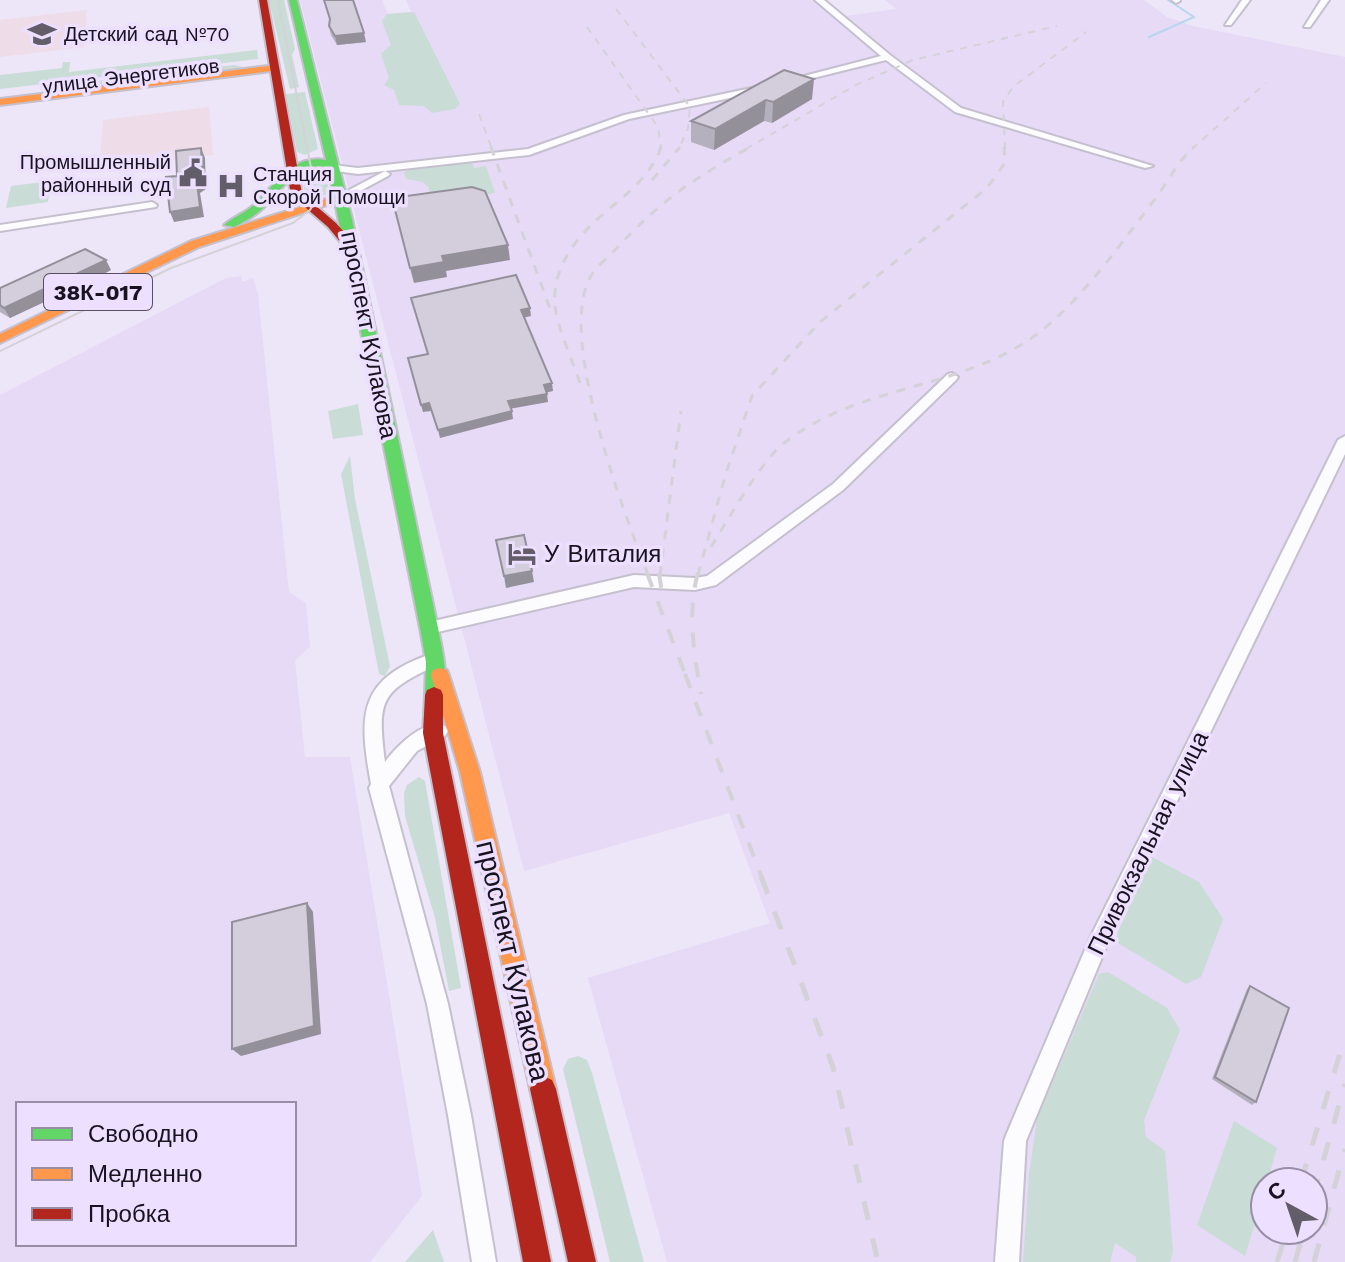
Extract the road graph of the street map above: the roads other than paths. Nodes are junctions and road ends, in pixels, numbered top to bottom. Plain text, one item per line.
1 (263, 0) edge
2 (293, 0) edge
3 (819, 0) edge
4 (1246, 0) edge
5 (1325, 0) edge
6 (1228, 23) dead end
7 (1307, 25) dead end
8 (887, 57) junction
9 (268, 69) junction
10 (312, 84) junction
11 (278, 88) junction
12 (0, 91) edge
13 (0, 102) edge
14 (330, 164) junction
15 (416, 165) junction
16 (1148, 166) dead end
17 (292, 169) junction
18 (335, 199) junction
19 (303, 202) junction
20 (152, 205) dead end
21 (332, 225) junction
22 (0, 228) edge
23 (243, 228) junction
24 (195, 244) junction
25 (350, 246) junction
26 (0, 339) edge
27 (952, 377) dead end
28 (1345, 440) edge
29 (429, 628) junction
30 (435, 660) junction
31 (457, 726) junction
32 (433, 733) junction
33 (378, 788) junction
34 (484, 1262) edge
35 (537, 1262) edge
36 (582, 1262) edge
37 (1007, 1262) edge

1 - 9 main road
2 - 10 main road
3 - 8 street
4 - 6 street
5 - 7 street
8 - 15 street
8 - 16 street
9 - 11 main road
9 - 12 main road, улица Энергетиков
9 - 13 main road, улица Энергетиков
10 - 11 main road
10 - 14 main road
11 - 17 main road
14 - 15 street
14 - 17 main road
14 - 18 main road, проспект Кулакова
15 - 18 street
17 - 19 main road
17 - 24 main road
18 - 19 main road
18 - 25 main road, проспект Кулакова
19 - 21 main road
19 - 23 main road
20 - 22 street
21 - 23 main road
21 - 25 main road
23 - 24 main road
24 - 26 main road, 38К-017
25 - 29 main road, проспект Кулакова
27 - 29 street
28 - 37 street, Привокзальная улица
29 - 30 main road, проспект Кулакова
30 - 31 main road, проспект Кулакова
30 - 32 main road, проспект Кулакова
30 - 33 street
31 - 32 street
31 - 36 main road, проспект Кулакова
32 - 33 street
32 - 35 main road, проспект Кулакова
33 - 34 street

